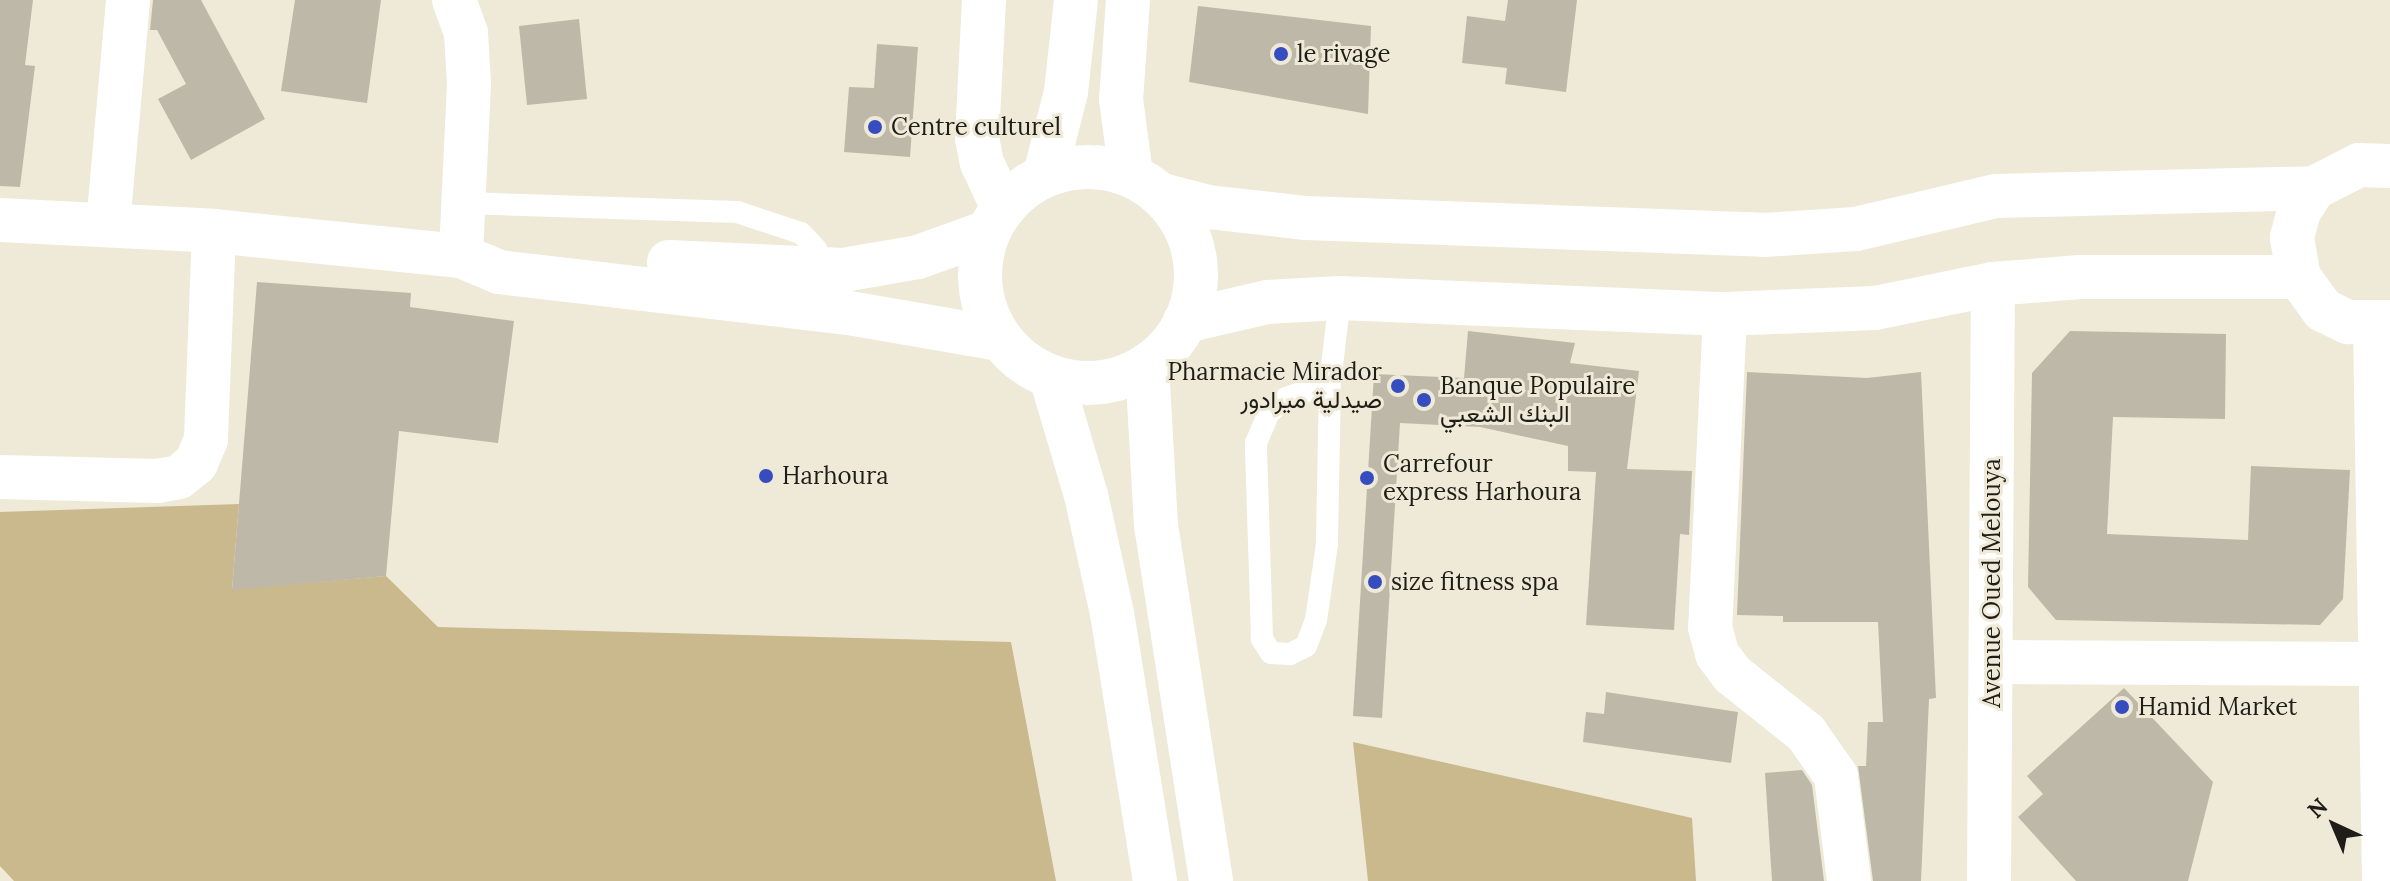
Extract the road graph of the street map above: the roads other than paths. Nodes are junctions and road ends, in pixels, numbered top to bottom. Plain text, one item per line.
1 (128, 0) edge
2 (454, 0) edge
3 (984, 0) edge
4 (1076, 0) edge
5 (1128, 0) edge
6 (2390, 166) edge
7 (1045, 175) junction
8 (1146, 185) junction
9 (2314, 188) junction
10 (464, 203) junction
11 (0, 220) edge
12 (996, 220) junction
13 (108, 225) junction
14 (214, 231) junction
15 (461, 256) junction
16 (2299, 277) junction
17 (1993, 284) junction
18 (819, 290) junction
19 (1340, 298) junction
20 (1725, 314) junction
21 (1185, 321) junction
22 (2382, 324) edge
23 (1000, 339) junction
24 (1147, 365) junction
25 (1051, 377) junction
26 (1330, 383) junction
27 (0, 477) edge
28 (1992, 662) junction
29 (2385, 664) edge
30 (1155, 881) edge
31 (1211, 881) edge
32 (1849, 881) edge
33 (1989, 881) edge
34 (2384, 881) edge

1 - 13 street
2 - 10 street
3 - 12 street
4 - 7 street
5 - 8 street
6 - 9 street
7 - 8 street
7 - 12 street
8 - 9 street
8 - 21 street
9 - 16 street
10 - 15 street
10 - 18 lane
11 - 13 street
12 - 18 street
12 - 23 street
13 - 14 street
14 - 15 street
14 - 27 street
15 - 18 street
16 - 17 street
16 - 22 street
17 - 20 street
17 - 28 street, Avenue Oued Melouya
18 - 23 street
19 - 20 street
19 - 21 street
19 - 26 lane
20 - 32 street
21 - 24 street
22 - 29 street
23 - 25 street
24 - 25 street
24 - 31 street
25 - 30 street
26 - 26 lane
28 - 29 street
28 - 33 street, Avenue Oued Melouya
29 - 34 street

